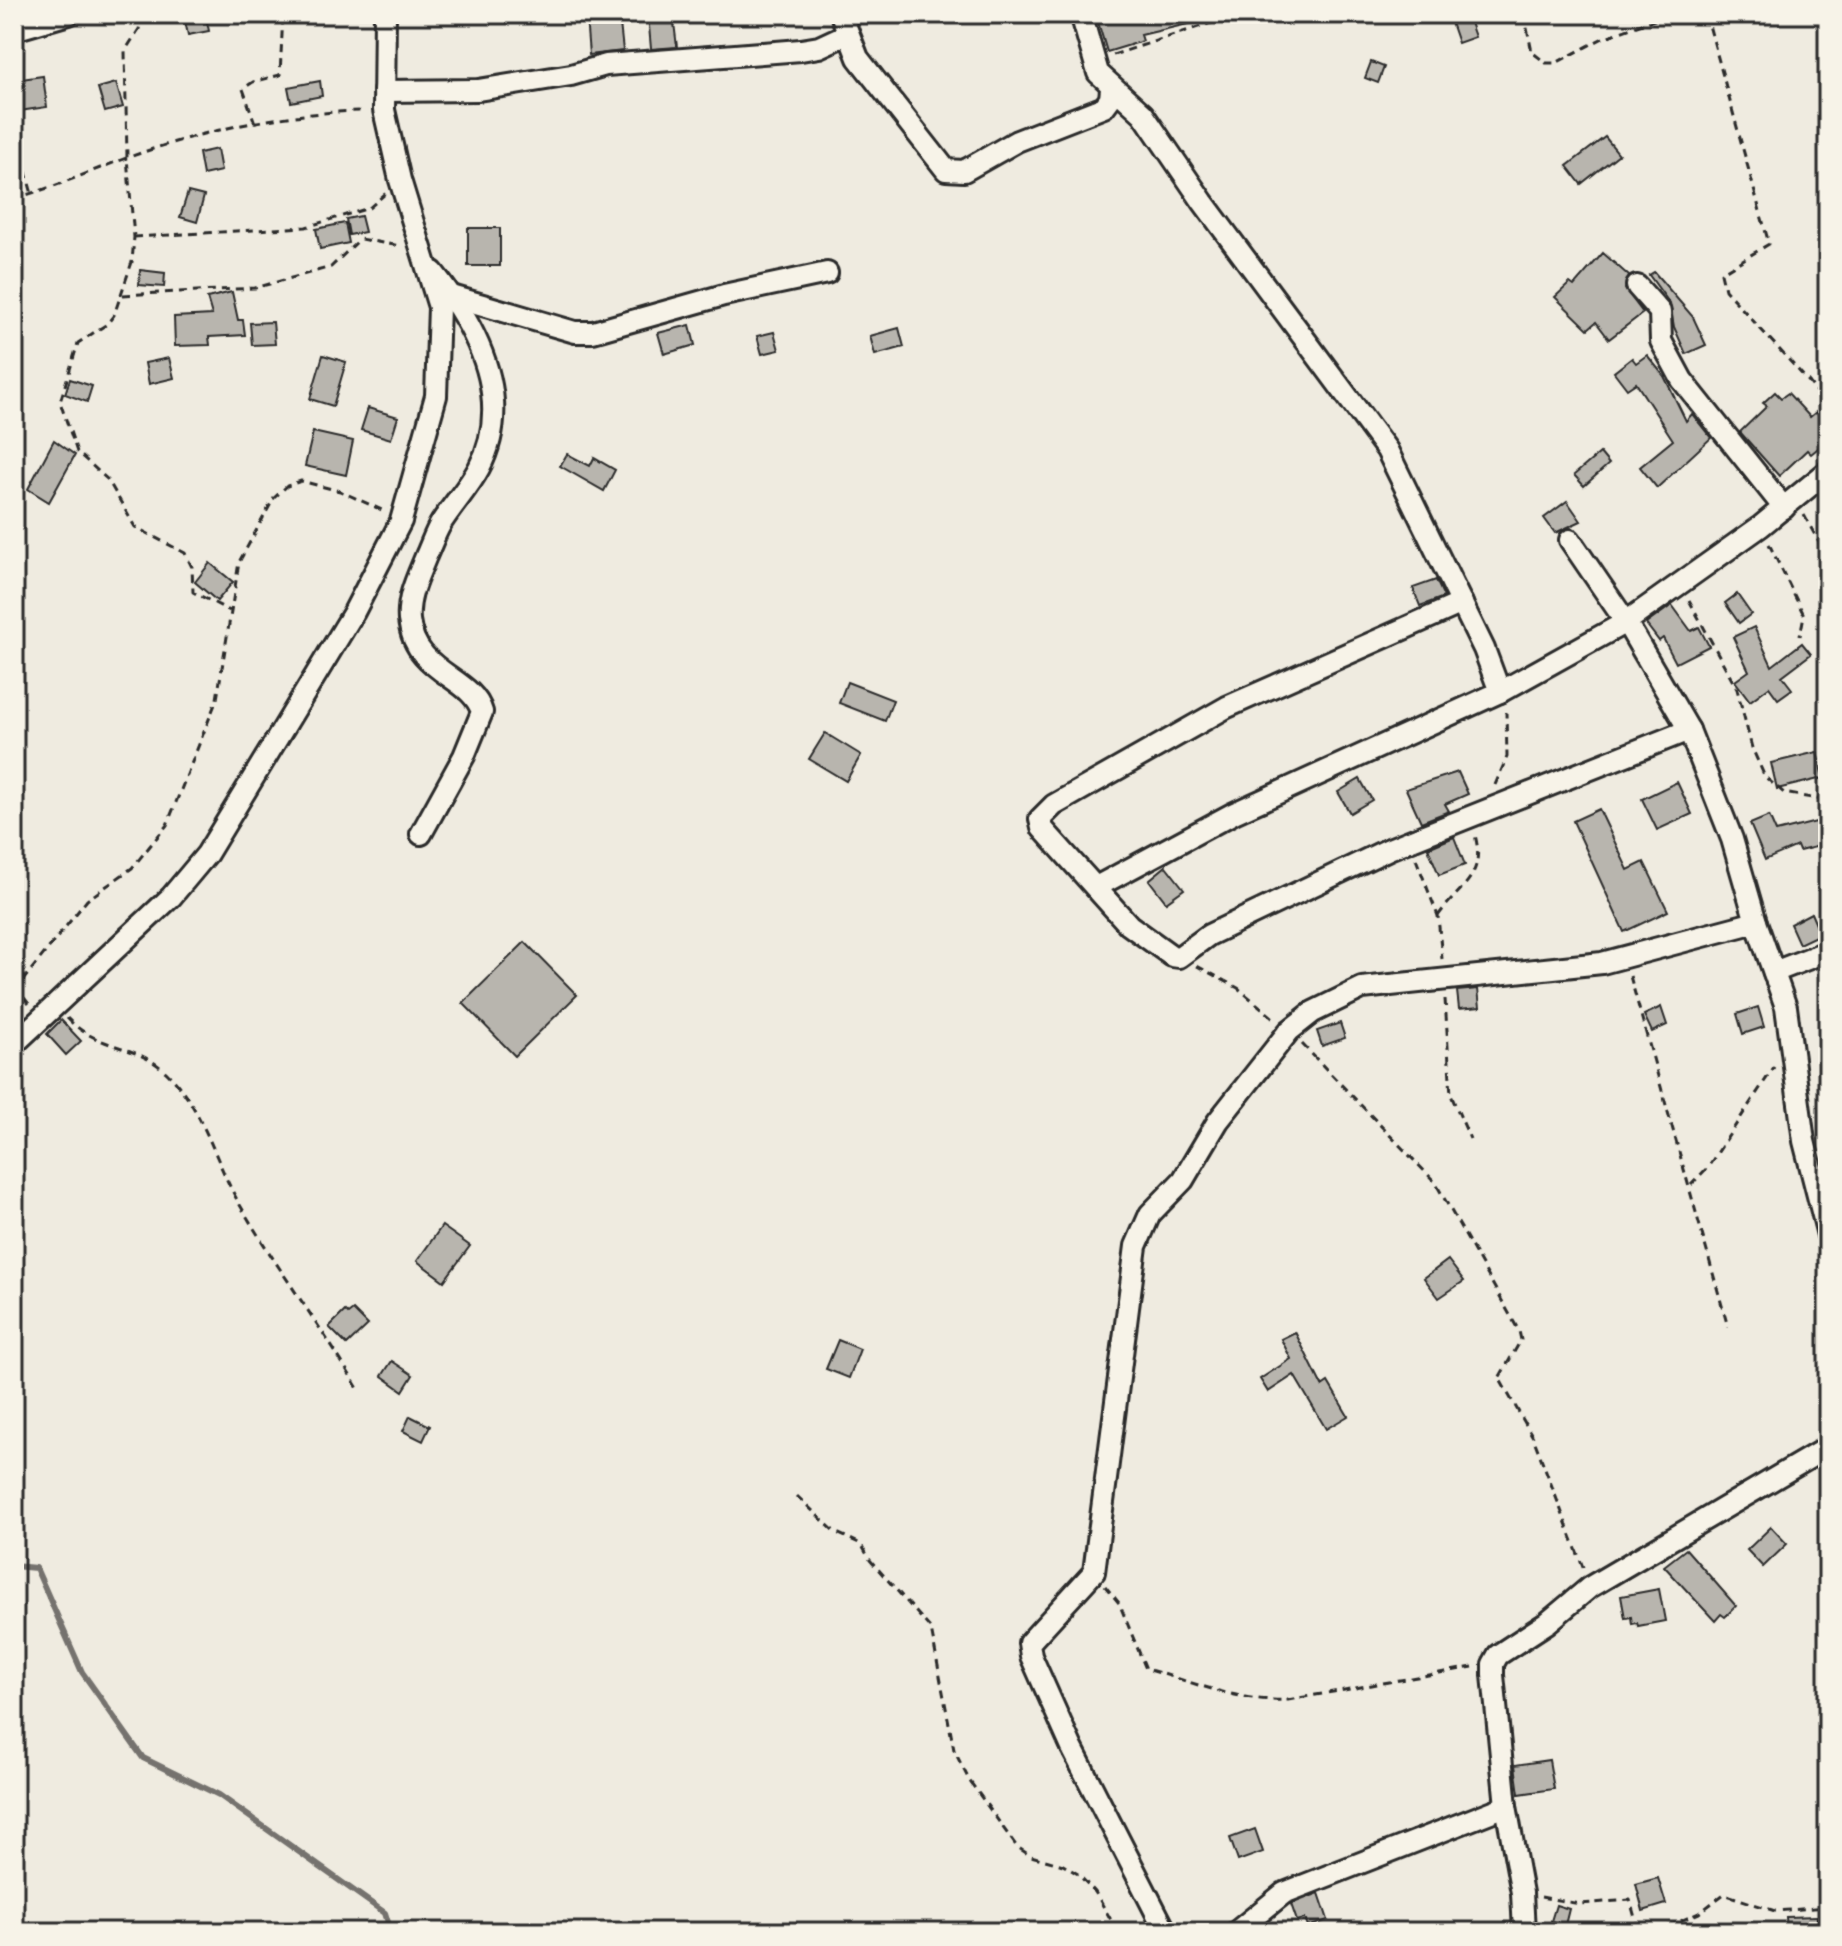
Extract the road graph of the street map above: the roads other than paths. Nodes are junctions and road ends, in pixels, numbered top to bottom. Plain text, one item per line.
1 (69, 14) edge
2 (385, 14) edge
3 (1081, 14) edge
4 (844, 24) edge
5 (14, 30) edge
6 (1111, 89) junction
7 (384, 101) junction
8 (426, 257) junction
9 (827, 273) dead end
10 (1637, 286) dead end
11 (452, 296) junction
12 (1828, 471) edge
13 (1789, 502) junction
14 (1570, 540) dead end
15 (1462, 603) junction
16 (1626, 622) junction
17 (1509, 687) junction
18 (1689, 730) junction
19 (421, 834) dead end
20 (1096, 887) junction
21 (1756, 922) junction
22 (1828, 951) edge
23 (1774, 972) junction
24 (14, 1044) edge
25 (1828, 1235) edge
26 (1828, 1447) edge
27 (1506, 1806) junction
28 (1166, 1932) edge
29 (1236, 1932) edge
30 (1524, 1932) edge

1 - 5 street
2 - 7 street
3 - 6 street
4 - 6 street
4 - 7 street
6 - 15 street
7 - 8 street
8 - 11 street
8 - 24 street
9 - 11 street
10 - 13 street
11 - 19 street
12 - 13 street
13 - 16 street
14 - 16 street
15 - 17 street
15 - 20 street
16 - 17 street
16 - 18 street
17 - 20 street
18 - 20 street
18 - 21 street
21 - 23 street
21 - 28 street
22 - 23 street
23 - 25 street
26 - 27 street
27 - 29 street
27 - 30 street

